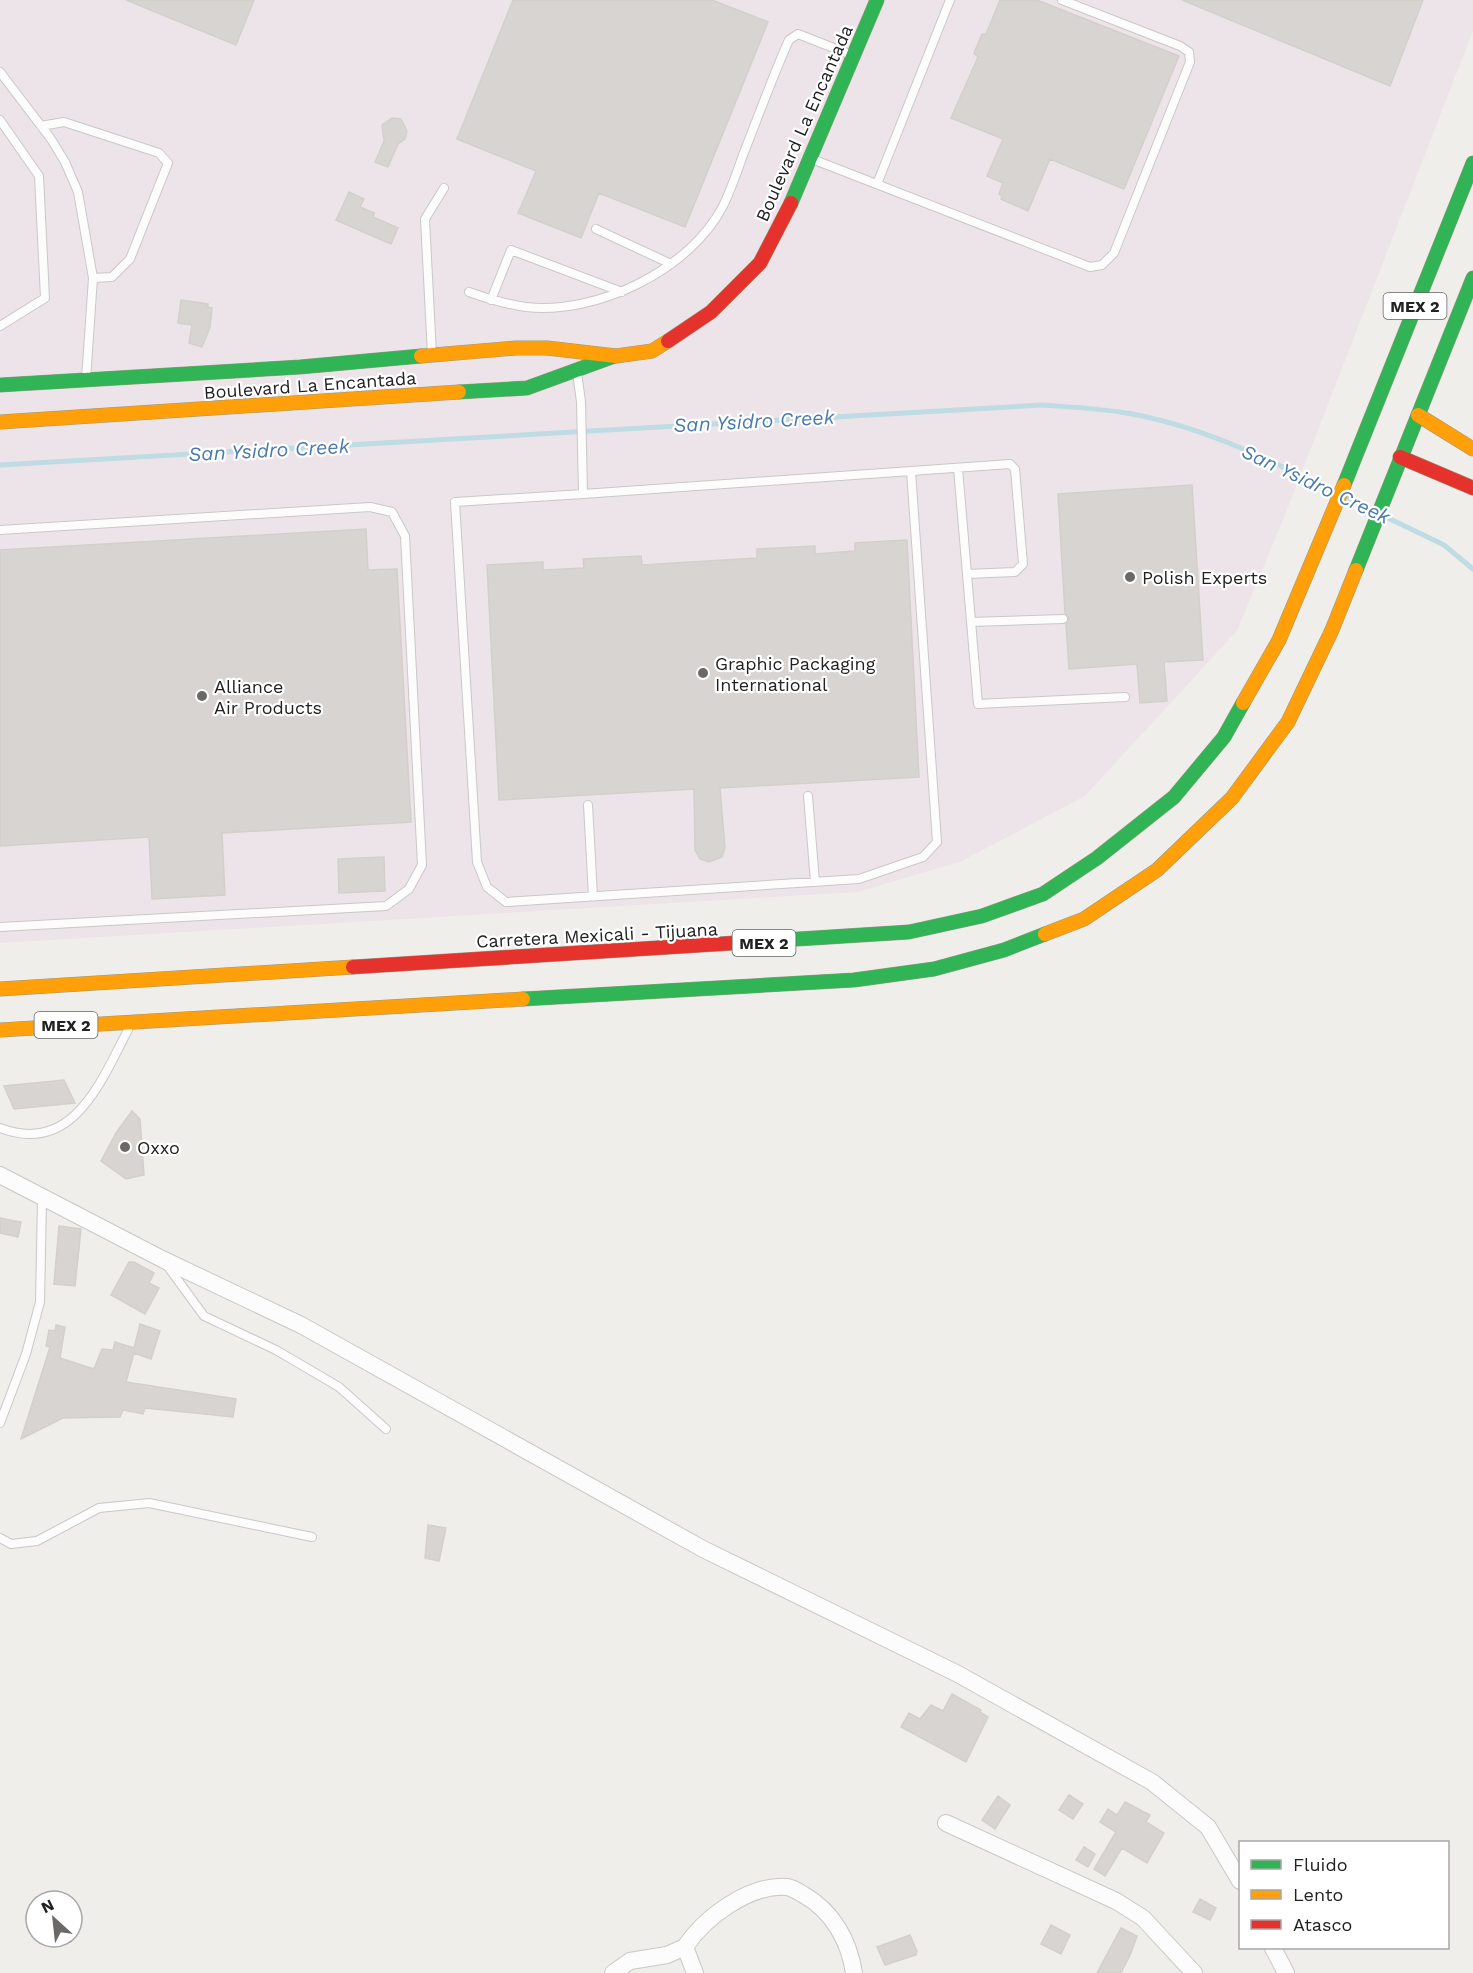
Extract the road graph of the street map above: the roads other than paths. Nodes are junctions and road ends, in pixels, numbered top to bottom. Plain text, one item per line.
1 (877, 0) edge
2 (950, 0) edge
3 (1062, 0) edge
4 (854, 56) junction
5 (0, 72) edge
6 (0, 120) edge
7 (41, 126) junction
8 (811, 159) junction
9 (1473, 163) edge
10 (877, 184) junction
11 (444, 188) dead end
12 (596, 229) dead end
13 (671, 264) junction
14 (93, 278) junction
15 (1473, 278) edge
16 (469, 292) dead end
17 (622, 292) junction
18 (491, 300) junction
19 (0, 326) edge
20 (572, 351) junction
21 (432, 355) junction
22 (616, 356) junction
23 (577, 371) junction
24 (86, 380) junction
25 (0, 385) edge
26 (1418, 415) junction
27 (0, 422) edge
28 (1473, 449) edge
29 (1398, 463) junction
30 (958, 468) junction
31 (911, 471) junction
32 (1473, 488) edge
33 (583, 494) junction
34 (0, 530) edge
35 (967, 574) junction
36 (1063, 619) dead end
37 (971, 622) junction
38 (1125, 696) dead end
39 (808, 796) dead end
40 (588, 805) dead end
41 (815, 882) junction
42 (593, 896) junction
43 (0, 927) edge
44 (0, 989) edge
45 (132, 1021) junction
46 (0, 1030) edge
47 (0, 1128) edge
48 (0, 1175) edge
49 (42, 1199) junction
50 (162, 1259) junction
51 (0, 1423) edge
52 (386, 1429) dead end
53 (312, 1537) dead end
54 (0, 1538) edge
55 (946, 1823) dead end
56 (1239, 1879) edge
57 (685, 1947) junction
58 (1275, 1949) edge
59 (613, 1973) edge
60 (695, 1973) edge
61 (854, 1973) edge
62 (1194, 1973) edge
63 (1286, 1973) edge

1 - 4 main road, Boulevard La Encantada
2 - 10 lane
3 - 10 lane
4 - 8 main road, Boulevard La Encantada
4 - 13 lane
5 - 7 lane
6 - 19 lane
7 - 14 lane
7 - 14 lane
8 - 10 lane
8 - 22 main road, Boulevard La Encantada
9 - 44 main road, Carretera Mexicali - Tijuana / MEX 2
11 - 21 lane
12 - 13 lane
13 - 17 lane
14 - 24 lane
15 - 26 main road, MEX 2
16 - 18 lane
17 - 18 lane
17 - 18 lane
20 - 21 main road, Boulevard La Encantada
20 - 22 main road, Boulevard La Encantada
20 - 23 lane
21 - 24 main road, Boulevard La Encantada
22 - 23 main road, Boulevard La Encantada
23 - 27 main road, Boulevard La Encantada
23 - 33 lane
24 - 25 main road, Boulevard La Encantada
26 - 28 main road
26 - 29 main road, MEX 2
29 - 32 main road
29 - 45 main road, MEX 2
30 - 31 lane
30 - 35 lane
30 - 35 lane
31 - 33 lane
31 - 41 lane
33 - 42 lane
34 - 43 lane
35 - 37 lane
36 - 37 lane
37 - 38 lane
39 - 41 lane
40 - 42 lane
41 - 42 lane
45 - 46 main road, MEX 2
45 - 47 lane
48 - 49 street
49 - 50 street
49 - 51 lane
50 - 52 lane
50 - 56 street
53 - 54 lane
55 - 62 street
57 - 59 street
57 - 60 street
57 - 61 street
58 - 63 street

